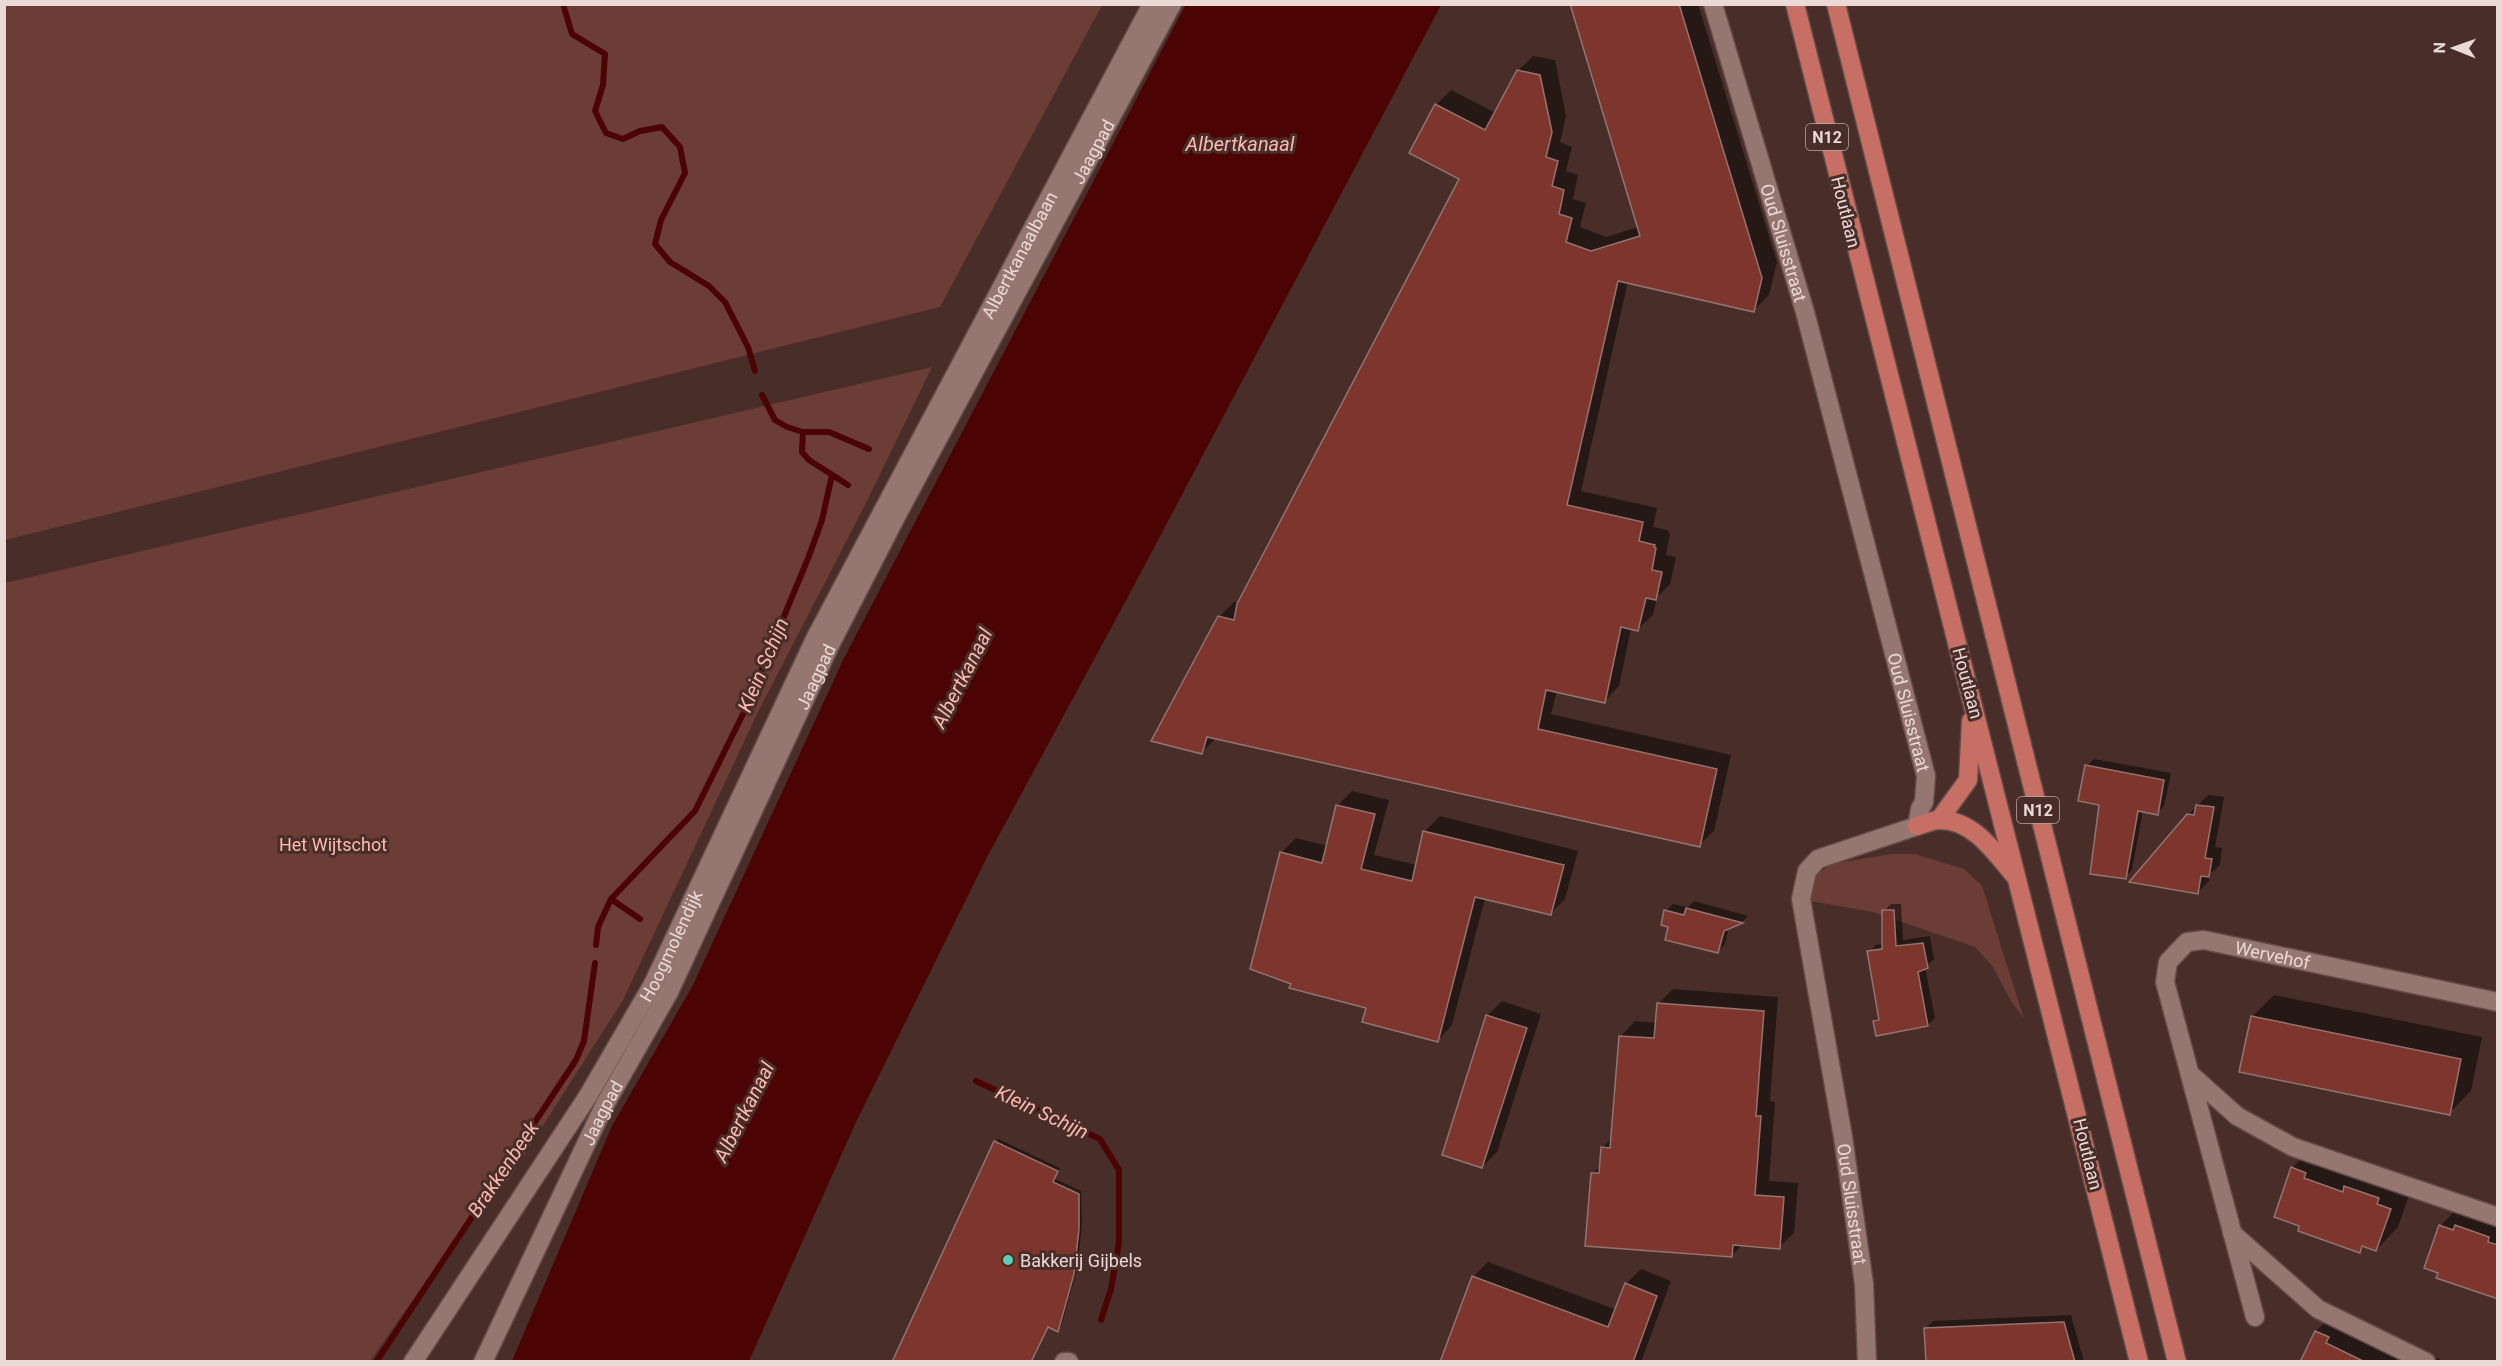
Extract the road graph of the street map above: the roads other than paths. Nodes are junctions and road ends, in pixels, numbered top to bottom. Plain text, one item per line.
1 (1152, 4) edge
2 (1172, 4) edge
3 (1713, 4) edge
4 (1795, 4) edge
5 (1836, 4) edge
6 (885, 504) joint
7 (1971, 695) junction
8 (1939, 820) junction
9 (1917, 826) junction
10 (2018, 879) junction
11 (2498, 1002) edge
12 (2190, 1074) junction
13 (2498, 1217) edge
14 (2232, 1233) junction
15 (2255, 1317) dead end
16 (413, 1362) edge
17 (483, 1362) edge
18 (1867, 1362) edge
19 (2139, 1362) edge
20 (2177, 1362) edge
21 (2426, 1362) edge

1 - 6 street, Albertkanaalbaan
2 - 17 street, Jaagpad
3 - 9 street, Oud Sluisstraat
4 - 7 main road, Houtlaan / N12
5 - 20 main road, Houtlaan / N12
6 - 16 street, Hoogmolendijk
7 - 8 main road
7 - 10 main road, Houtlaan / N12
8 - 9 main road
8 - 10 main road
9 - 18 street, Oud Sluisstraat
10 - 19 main road, Houtlaan / N12
11 - 12 street, Wervehof
12 - 13 street
12 - 14 street, Wervehof
14 - 15 street, Wervehof
14 - 21 street

